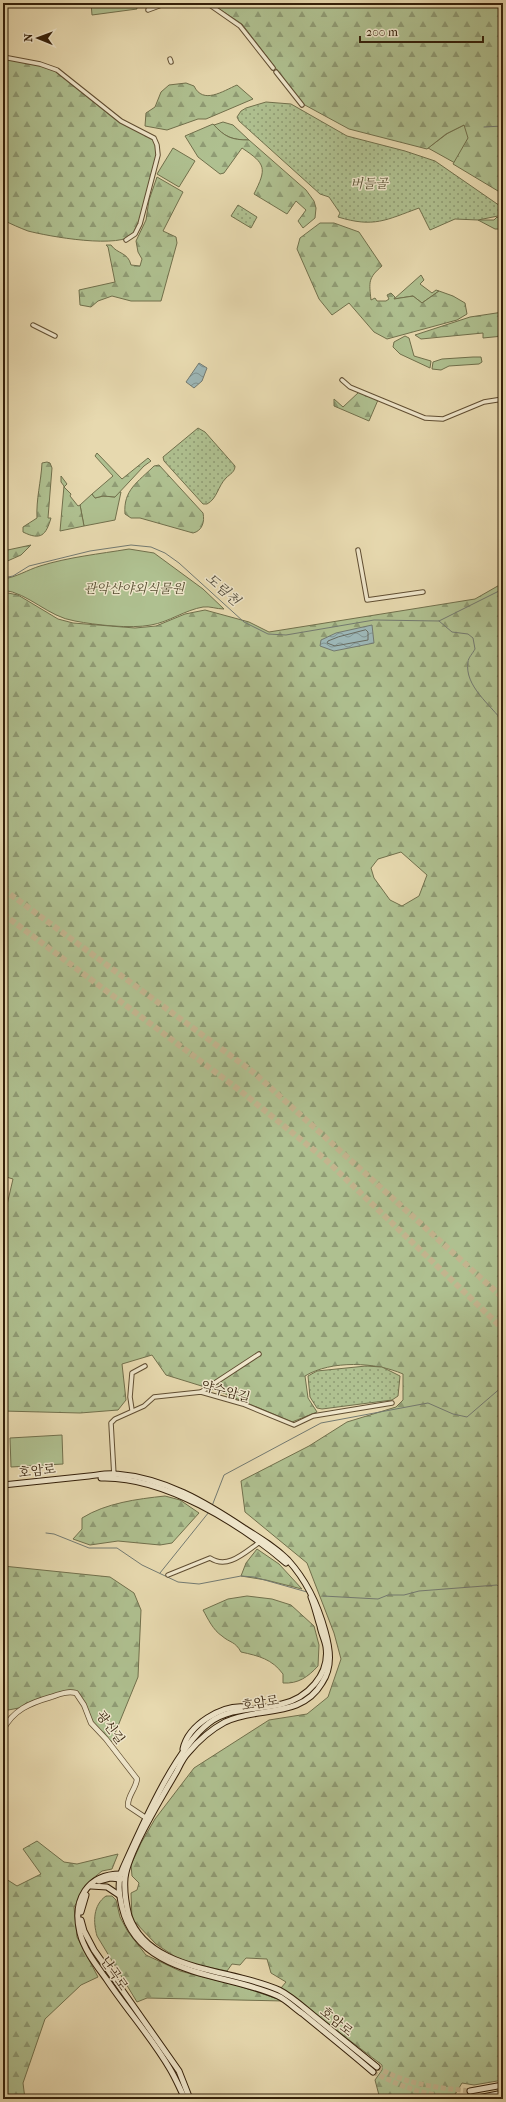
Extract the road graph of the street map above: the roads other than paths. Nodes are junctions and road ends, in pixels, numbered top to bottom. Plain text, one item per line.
1 (150, 3) edge
2 (167, 3) edge
3 (206, 3) edge
4 (3, 57) edge
5 (302, 105) dead end
6 (126, 240) dead end
7 (33, 325) dead end
8 (55, 336) dead end
9 (342, 380) dead end
10 (503, 399) edge
11 (358, 550) dead end
12 (423, 592) dead end
13 (259, 1354) dead end
14 (144, 1366) dead end
15 (201, 1392) junction
16 (392, 1403) dead end
17 (132, 1410) junction
18 (114, 1475) junction
19 (3, 1485) edge
20 (3, 1488) edge
21 (261, 1541) junction
22 (168, 1575) dead end
23 (251, 1708) junction
24 (204, 1719) junction
25 (208, 1723) junction
26 (213, 1729) junction
27 (3, 1730) edge
28 (183, 1749) junction
29 (148, 1820) junction
30 (123, 1876) junction
31 (91, 1886) junction
32 (120, 1895) junction
33 (377, 2067) tunnel mouth
34 (373, 2072) tunnel mouth
35 (503, 2085) edge
36 (470, 2091) tunnel mouth
37 (503, 2093) edge
38 (185, 2099) edge
39 (190, 2099) edge
40 (473, 2099) edge

1 - 2 street
3 - 5 street
4 - 6 street
7 - 8 street
9 - 10 street
11 - 12 street
13 - 15 street
14 - 17 street
15 - 16 street, 약수암길
15 - 17 street, 약수암길
17 - 18 street, 약수암길
18 - 19 main road, 호암로
18 - 20 main road
18 - 21 main road
18 - 21 main road, 호암로
21 - 22 street
21 - 23 main road
21 - 26 main road, 호암로
23 - 24 main road
23 - 25 main road
24 - 25 main road
24 - 28 main road
25 - 26 main road
25 - 28 main road
26 - 29 main road, 호암로
27 - 29 street, 광신길
28 - 29 main road
29 - 30 main road, 호암로
30 - 31 main road
30 - 32 main road
30 - 33 main road, 호암로
30 - 38 main road, 난곡로
31 - 32 main road
31 - 39 main road, 난곡로
32 - 34 main road
35 - 36 main road
37 - 40 main road

